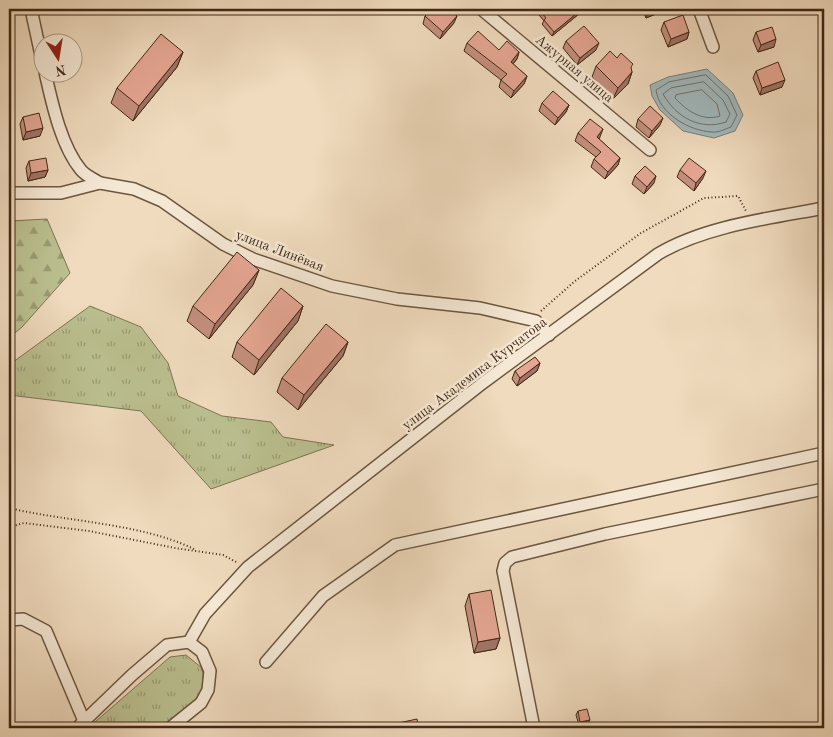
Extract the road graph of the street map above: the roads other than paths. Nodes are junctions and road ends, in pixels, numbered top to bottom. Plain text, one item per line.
1 (31, 9) edge
2 (480, 9) edge
3 (699, 9) edge
4 (36, 32) edge
5 (713, 47) dead end
6 (47, 82) edge
7 (650, 150) dead end
8 (100, 183) junction
9 (9, 193) edge
10 (824, 208) edge
11 (549, 335) junction
12 (824, 453) edge
13 (824, 489) edge
14 (9, 620) edge
15 (189, 642) junction
16 (266, 662) dead end
17 (80, 725) edge
18 (170, 728) edge
19 (534, 728) edge

1 - 4 street
2 - 7 street, Ажурная улица
3 - 5 street
6 - 8 street
8 - 9 street, улица Линёвая
8 - 11 street, улица Линёвая
10 - 11 street, улица Академика Курчатова
11 - 15 street, улица Академика Курчатова
12 - 16 street
13 - 19 street
14 - 17 street
15 - 17 street
15 - 18 street

